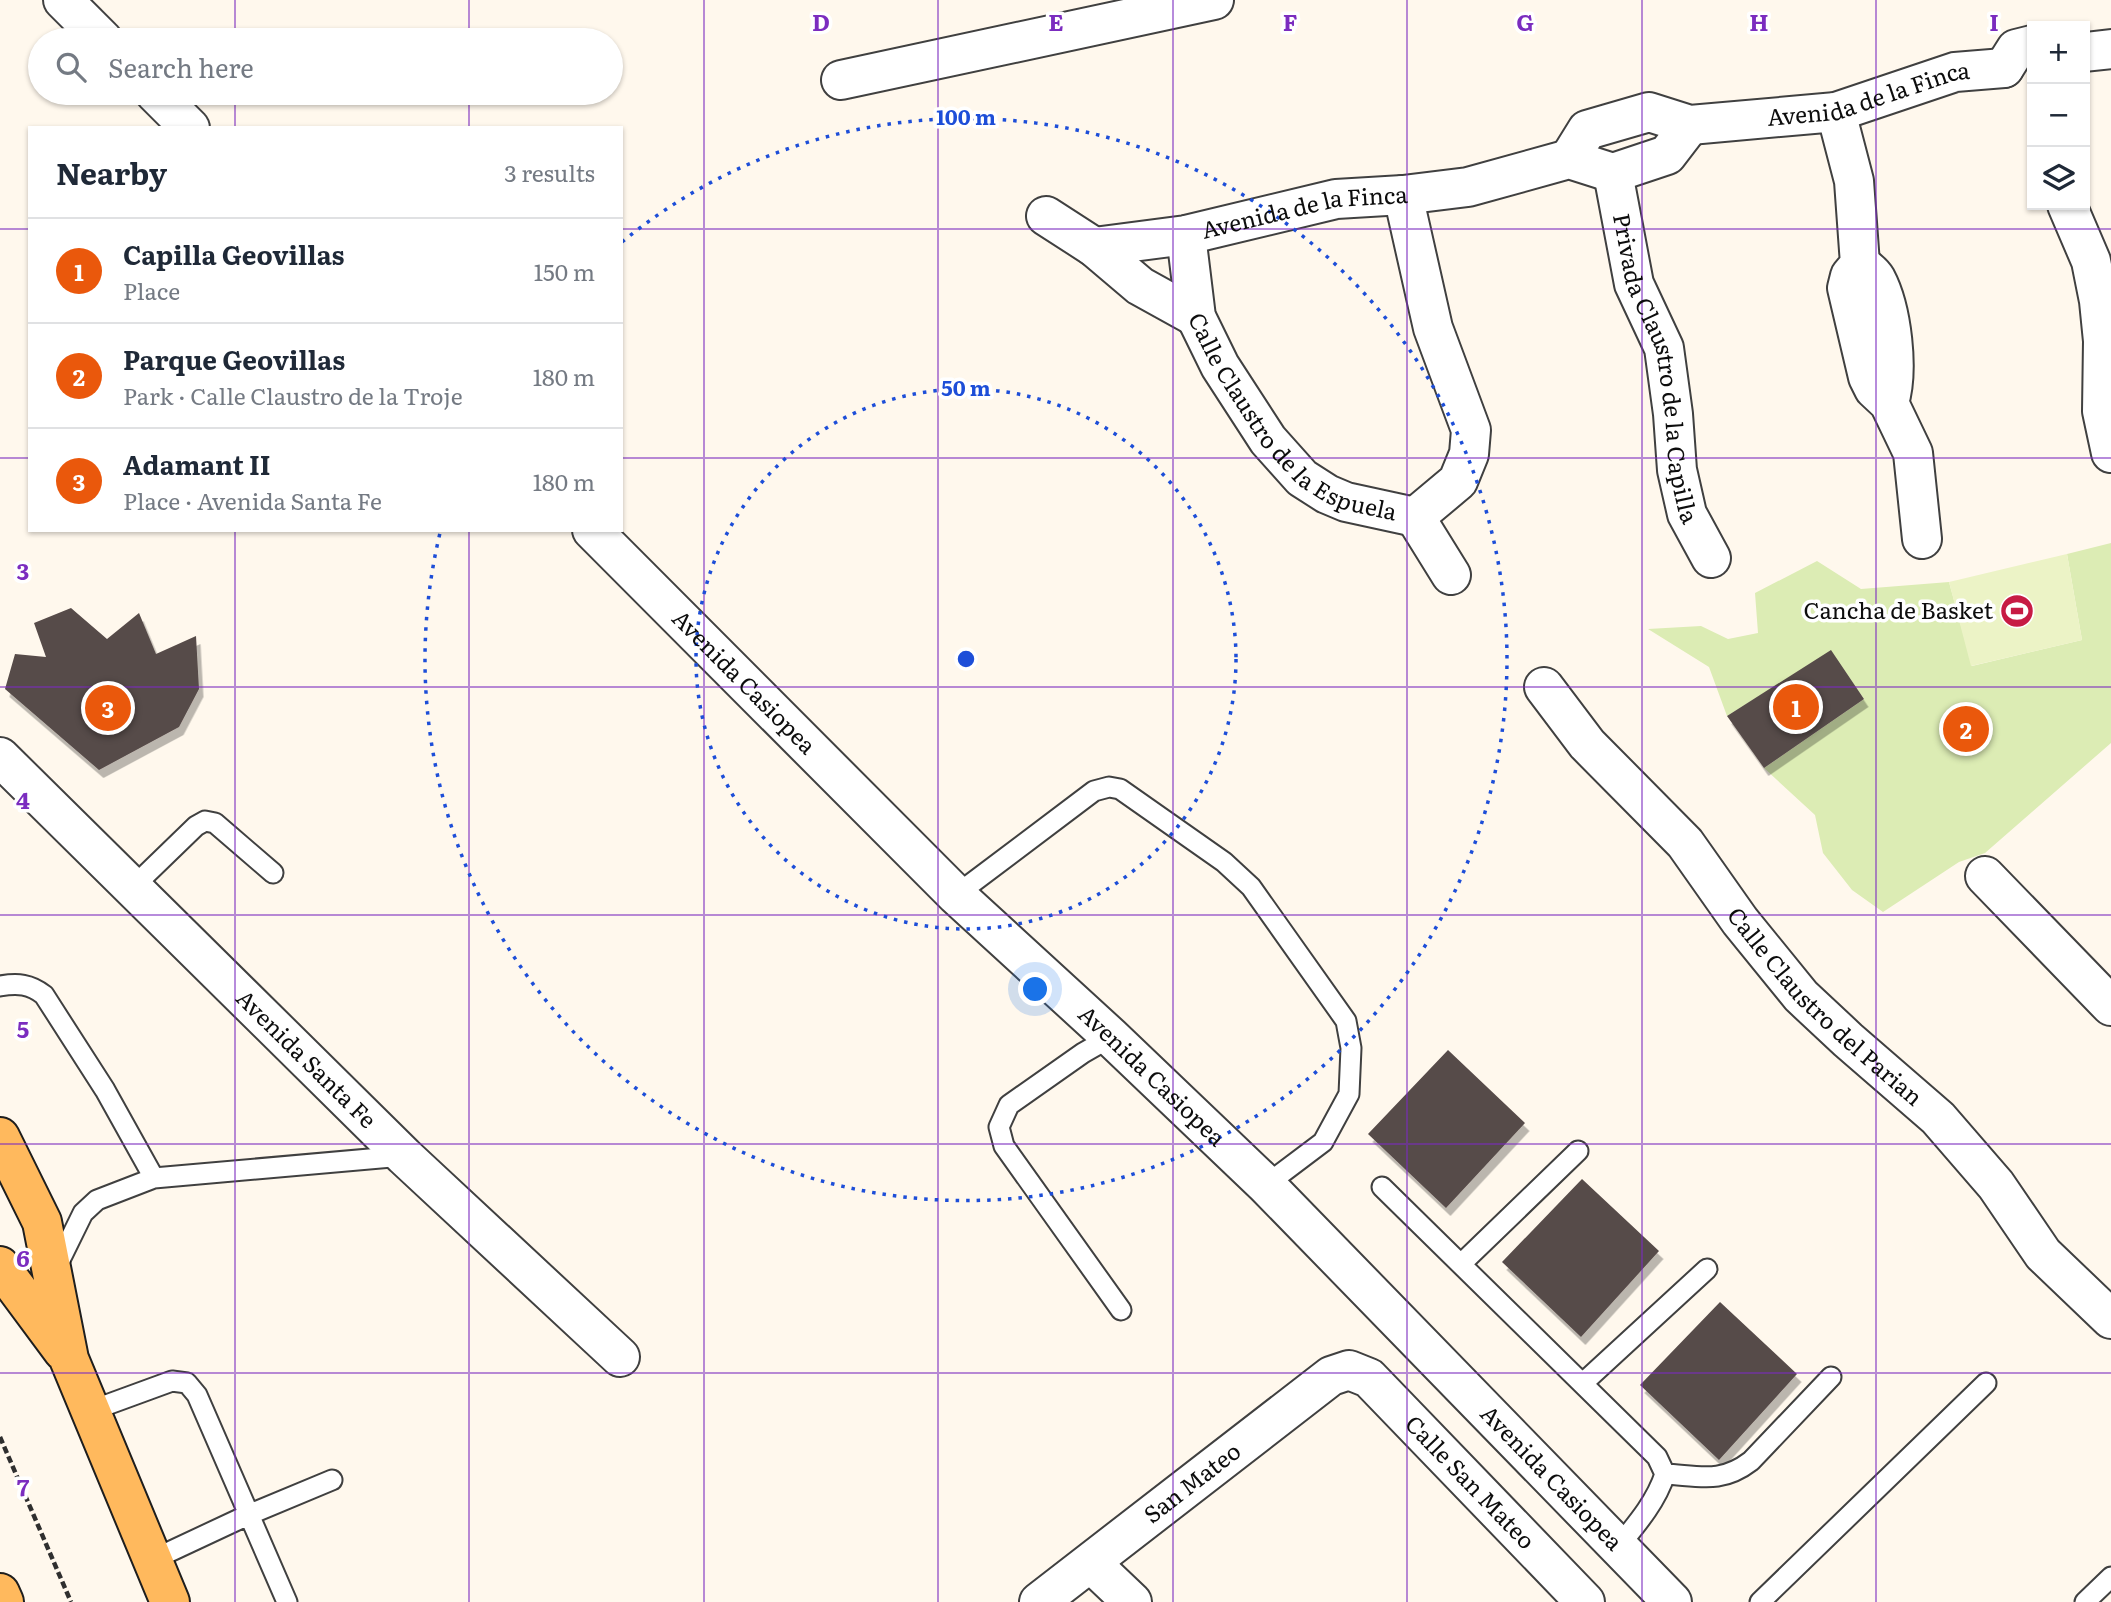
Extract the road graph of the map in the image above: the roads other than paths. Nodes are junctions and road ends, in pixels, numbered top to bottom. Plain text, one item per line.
1 (63, 0) edge
2 (1214, 0) edge
3 (1145, 7) edge
4 (91, 28) edge
5 (2111, 49) edge
6 (2090, 51) edge
7 (2023, 65) edge
8 (841, 80) dead end
9 (167, 105) edge
10 (1836, 112) junction
11 (1690, 125) junction
12 (188, 126) edge
13 (1569, 159) junction
14 (1613, 173) junction
15 (1403, 195) junction
16 (2069, 210) edge
17 (1046, 216) dead end
18 (1186, 235) junction
19 (1094, 247) junction
20 (1196, 317) junction
21 (2111, 453) edge
22 (1415, 517) junction
23 (594, 532) edge
24 (1922, 539) dead end
25 (1711, 558) dead end
26 (1451, 575) dead end
27 (1544, 687) dead end
28 (0, 757) edge
29 (273, 873) dead end
30 (1985, 876) dead end
31 (133, 887) junction
32 (956, 895) junction
33 (0, 986) edge
34 (2111, 1006) edge
35 (1111, 1037) junction
36 (0, 1138) edge
37 (1578, 1151) dead end
38 (404, 1156) junction
39 (154, 1178) junction
40 (1266, 1185) junction
41 (1382, 1187) dead end
42 (1461, 1264) junction
43 (0, 1266) edge
44 (1707, 1269) dead end
45 (52, 1275) junction
46 (1121, 1310) dead end
47 (2111, 1319) edge
48 (620, 1357) dead end
49 (69, 1359) junction
50 (1349, 1370) joint
51 (1830, 1377) dead end
52 (1583, 1383) junction
53 (1986, 1383) dead end
54 (90, 1411) junction
55 (1665, 1474) junction
56 (332, 1480) dead end
57 (248, 1515) junction
58 (1618, 1547) junction
59 (152, 1560) junction
60 (1091, 1563) junction
61 (2111, 1577) edge
62 (0, 1593) edge
63 (4, 1602) edge
64 (170, 1602) edge
65 (287, 1602) edge
66 (1039, 1602) edge
67 (1132, 1602) edge
68 (1585, 1602) edge
69 (1672, 1602) edge
70 (1760, 1602) edge
71 (2085, 1602) edge

1 - 4 street
2 - 3 street
3 - 8 street
5 - 6 street
7 - 10 street, Avenida de la Finca
9 - 12 street
10 - 11 street, Avenida de la Finca
10 - 24 street
11 - 13 street, Avenida de la Finca
11 - 14 street
13 - 14 street
13 - 15 street, Avenida de la Finca
14 - 25 street, Privada Claustro de la Capilla
15 - 18 street, Avenida de la Finca
15 - 22 street, Calle Claustro de la Espuela
16 - 21 street
17 - 19 street
18 - 19 street, Avenida de la Finca
18 - 20 street, Calle Claustro de la Espuela
19 - 20 street
20 - 22 street, Calle Claustro de la Espuela
22 - 26 street
23 - 32 street, Avenida Casiopea
27 - 47 street, Calle Claustro del Parian
28 - 31 street, Avenida Santa Fe
29 - 31 lane
30 - 34 street
31 - 38 street, Avenida Santa Fe
32 - 35 street, Avenida Casiopea
32 - 40 lane
33 - 39 lane
35 - 40 street, Avenida Casiopea
35 - 46 lane
36 - 45 main road
37 - 42 lane
38 - 39 lane
38 - 48 street, Avenida Santa Fe
39 - 45 lane
40 - 58 street, Avenida Casiopea
41 - 42 lane
42 - 52 lane
43 - 49 main road
44 - 52 lane
45 - 49 main road
49 - 54 main road
50 - 60 street, San Mateo
50 - 68 street, Calle San Mateo
51 - 55 lane
52 - 55 lane
53 - 70 lane
54 - 57 lane
54 - 59 main road
55 - 58 lane
56 - 57 lane
57 - 59 lane
57 - 65 lane
58 - 69 street, Avenida Casiopea
59 - 64 main road
60 - 66 street, San Mateo
60 - 67 street
61 - 71 lane
62 - 63 main road

